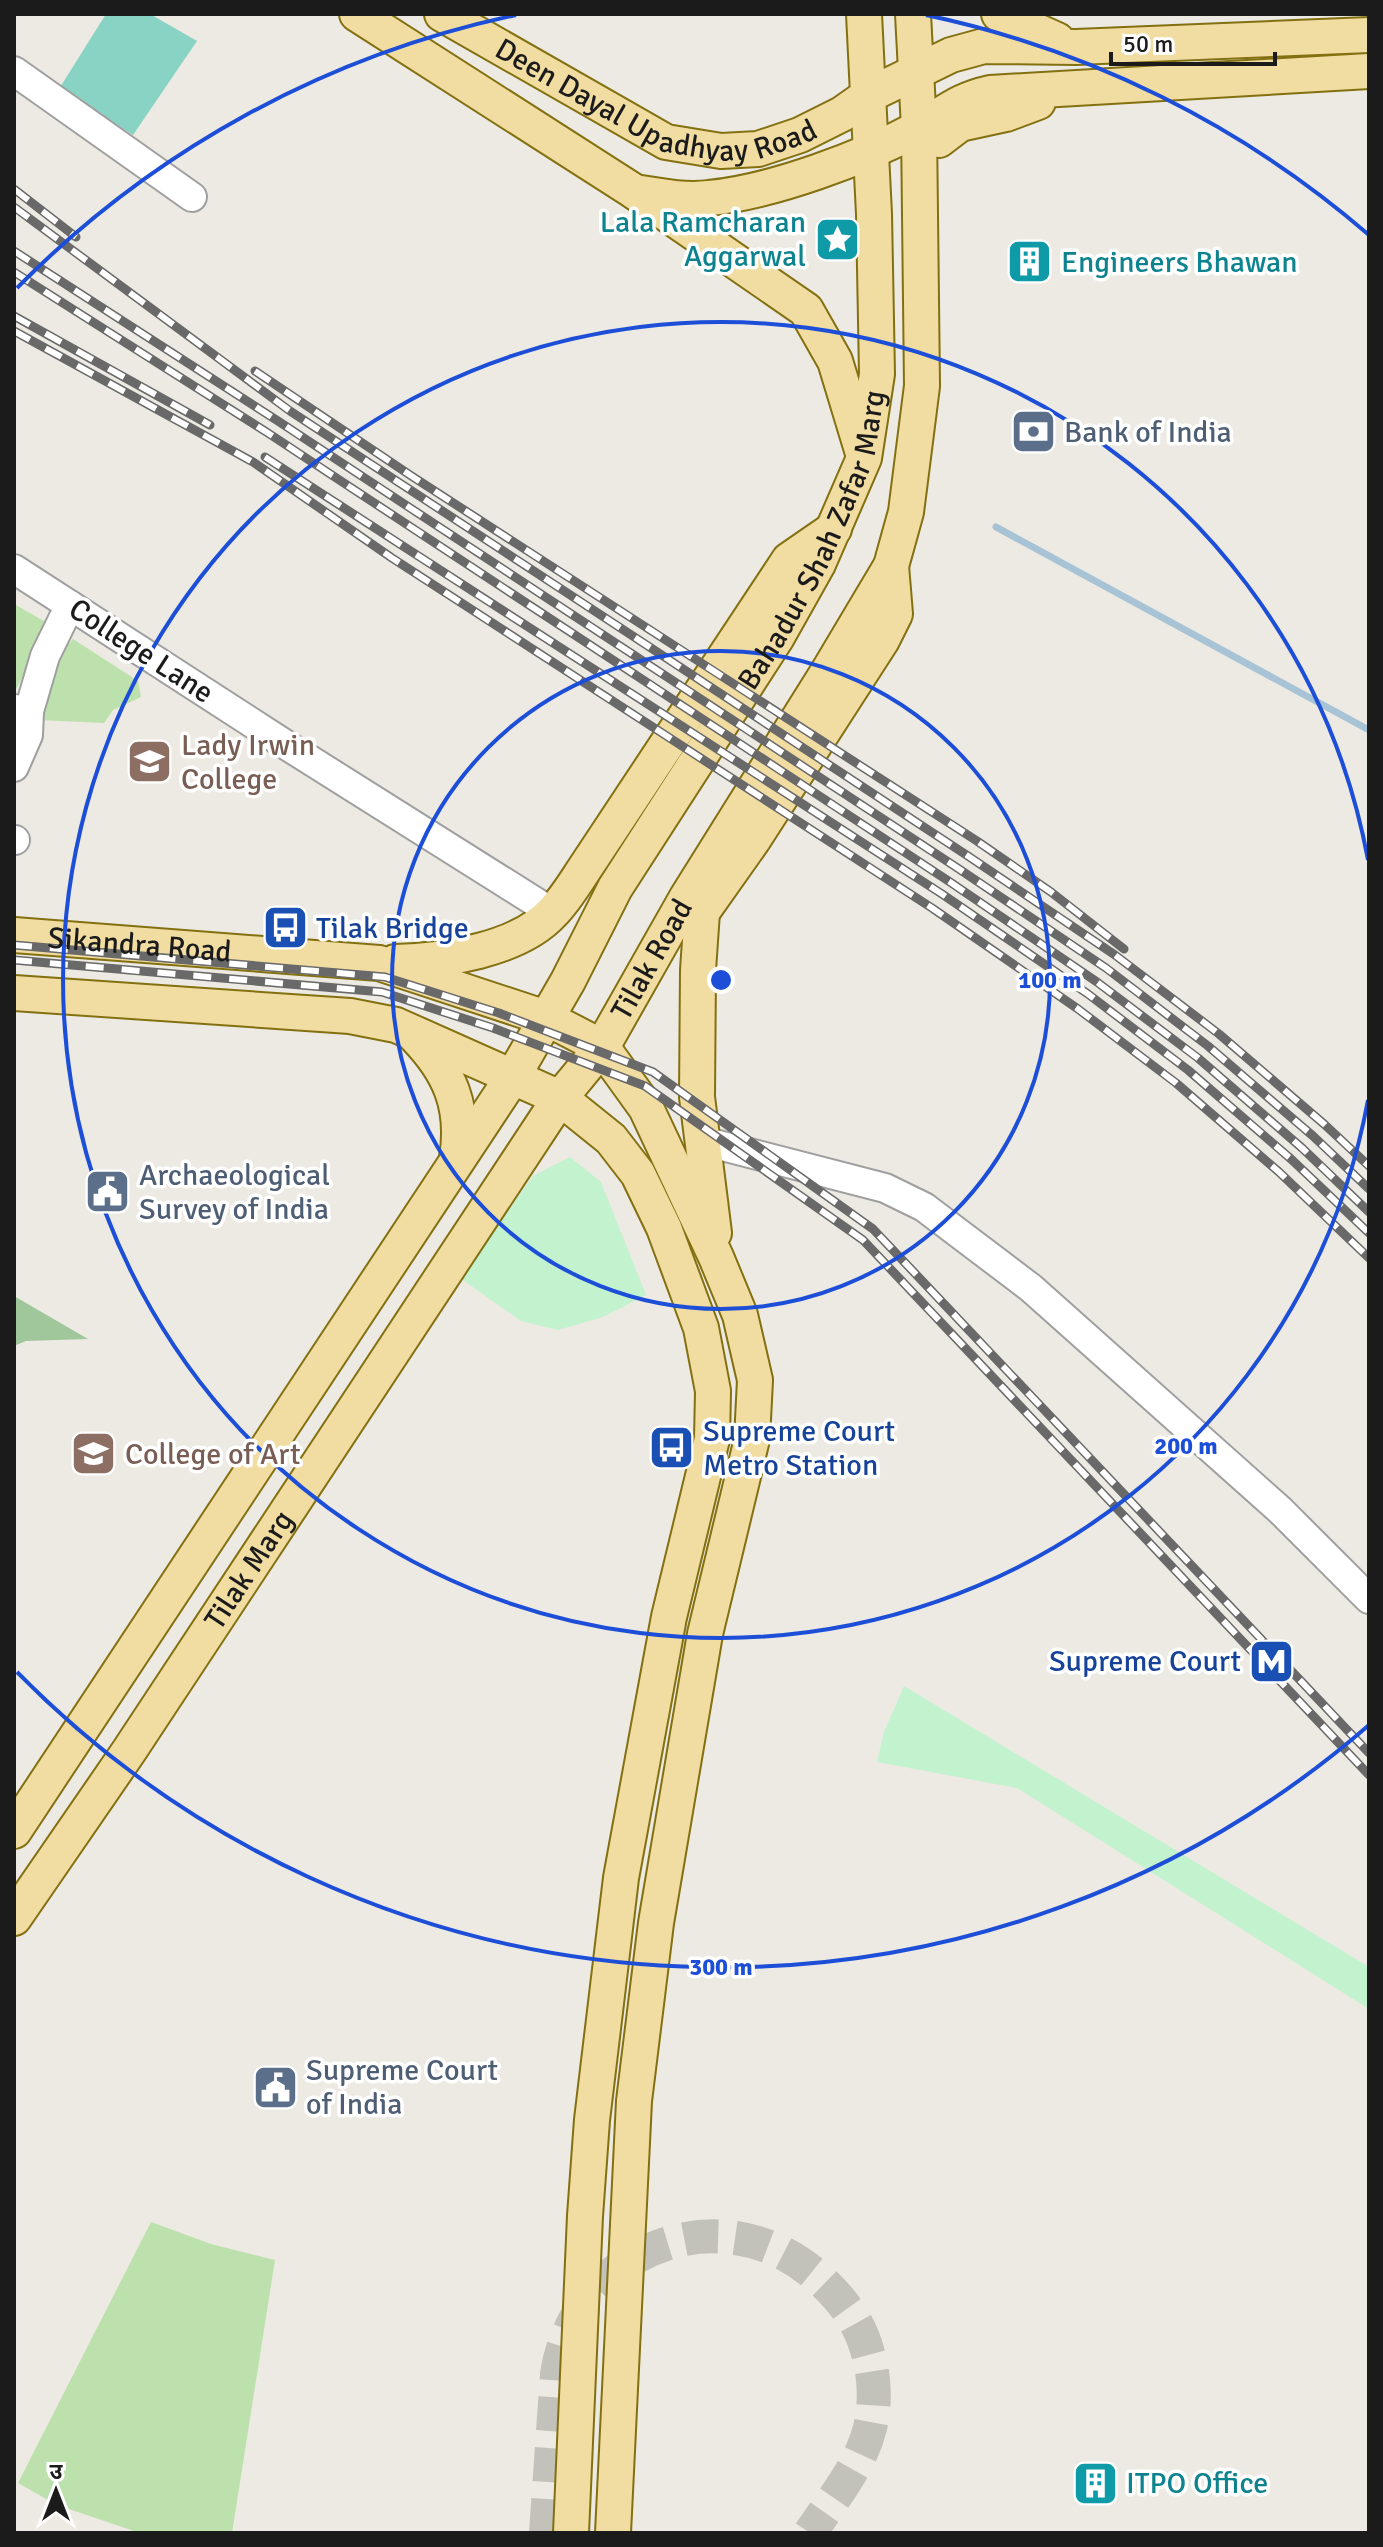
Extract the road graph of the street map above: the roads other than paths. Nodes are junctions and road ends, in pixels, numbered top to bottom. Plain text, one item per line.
1 (357, 14) edge
2 (442, 14) edge
3 (864, 14) edge
4 (913, 14) edge
5 (999, 14) edge
6 (1369, 35) edge
7 (1076, 47) junction
8 (14, 71) edge
9 (1369, 71) edge
10 (918, 73) junction
11 (869, 95) junction
12 (920, 144) junction
13 (872, 150) junction
14 (635, 192) junction
15 (192, 197) dead end
16 (864, 458) junction
17 (835, 528) junction
18 (891, 566) junction
19 (14, 569) edge
20 (70, 605) junction
21 (22, 710) edge
22 (14, 767) edge
23 (585, 868) junction
24 (703, 871) joint
25 (615, 888) junction
26 (702, 912) junction
27 (553, 913) junction
28 (14, 935) edge
29 (319, 958) junction
30 (379, 963) junction
31 (14, 993) edge
32 (312, 1012) junction
33 (546, 1018) junction
34 (410, 1030) junction
35 (608, 1056) junction
36 (512, 1078) junction
37 (560, 1098) junction
38 (703, 1141) junction
39 (456, 1158) junction
40 (716, 1257) junction
41 (740, 1315) junction
42 (699, 1324) junction
43 (1369, 1599) edge
44 (14, 1834) edge
45 (53, 1861) junction
46 (14, 1918) edge
47 (571, 2533) edge
48 (613, 2533) edge

1 - 14 main road, Deen Dayal Upadhyay Road
2 - 11 main road, Deen Dayal Upadhyay Road
3 - 11 main road
4 - 10 main road
5 - 7 main road
6 - 7 main road, Deen Dayal Upadhyay Road
7 - 10 main road, Deen Dayal Upadhyay Road
8 - 15 street
9 - 12 main road
10 - 11 main road, Deen Dayal Upadhyay Road
10 - 12 main road, Bahadur Shah Zafar Marg
11 - 13 main road, Bahadur Shah Zafar Marg
12 - 13 main road
12 - 18 main road, Bahadur Shah Zafar Marg
13 - 14 main road
13 - 16 main road, Bahadur Shah Zafar Marg
14 - 16 main road, Deen Dayal Upadhyay Road
16 - 17 main road, Bahadur Shah Zafar Marg
17 - 23 main road
17 - 25 main road, Bahadur Shah Zafar Marg
18 - 24 main road, Bahadur Shah Zafar Marg
18 - 26 main road
19 - 20 street, College Lane
20 - 21 street
20 - 27 street, College Lane
21 - 22 street
23 - 25 main road
23 - 27 main road
24 - 35 main road, Tilak Road
25 - 33 main road, Tilak Road
26 - 35 main road
26 - 38 main road
27 - 30 main road
28 - 29 main road, Sikandra Road
29 - 30 main road, Sikandra Road
29 - 32 main road
30 - 33 main road, Sikandra Road
31 - 32 main road, Sikandra Road
32 - 34 main road, Sikandra Road
33 - 35 main road, Sikandra Road
33 - 36 main road, Tilak Road
34 - 36 main road, Sikandra Road
34 - 39 main road
35 - 37 main road, Tilak Marg
35 - 40 main road
36 - 37 main road, Sikandra Road
36 - 39 main road, Tilak Marg
37 - 42 main road, Sikandra Road
37 - 45 main road, Tilak Marg
38 - 40 main road
38 - 43 street
39 - 44 main road, Tilak Marg
40 - 41 main road
41 - 42 main road
41 - 48 main road
42 - 47 main road, Sikandra Road
44 - 45 main road
45 - 46 main road, Tilak Marg

